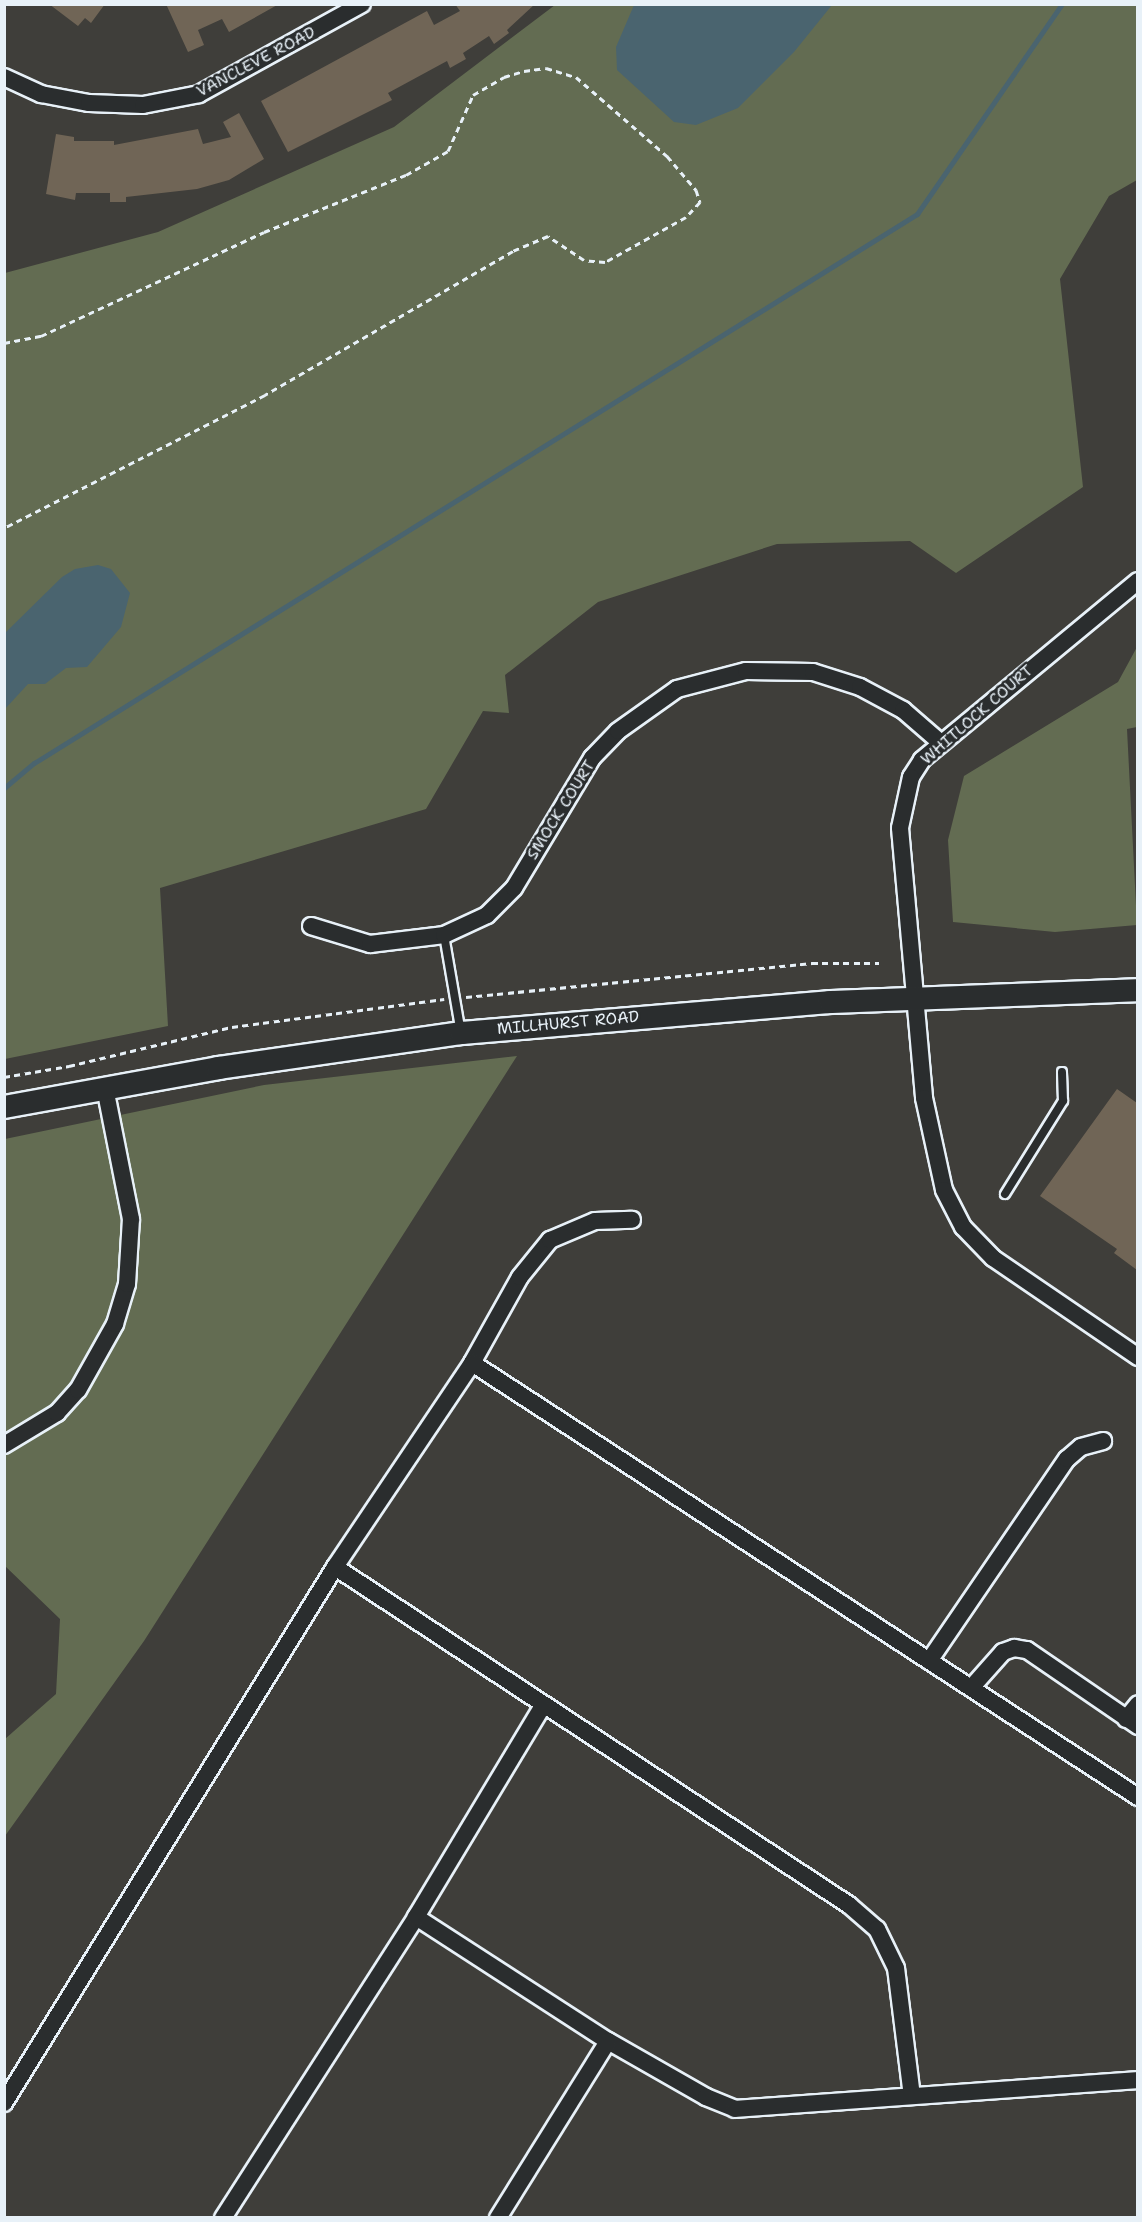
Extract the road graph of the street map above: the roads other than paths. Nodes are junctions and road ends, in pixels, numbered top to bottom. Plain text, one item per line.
1 (362, 4) edge
2 (4, 77) edge
3 (1137, 581) edge
4 (941, 743) junction
5 (311, 926) dead end
6 (444, 935) junction
7 (1137, 990) edge
8 (914, 1000) junction
9 (461, 1034) junction
10 (1062, 1072) dead end
11 (105, 1088) junction
12 (4, 1107) edge
13 (1005, 1194) dead end
14 (632, 1220) dead end
15 (1137, 1357) edge
16 (472, 1363) junction
17 (1103, 1441) dead end
18 (4, 1445) edge
19 (335, 1568) junction
20 (929, 1661) junction
21 (971, 1688) junction
22 (1137, 1704) edge
23 (542, 1707) junction
24 (1132, 1722) edge
25 (1137, 1797) edge
26 (416, 1917) junction
27 (608, 2042) junction
28 (1137, 2079) edge
29 (912, 2096) junction
30 (4, 2103) edge
31 (223, 2217) edge
32 (498, 2217) edge

1 - 2 street, VANCLEVE ROAD
3 - 4 street, WHITLOCK COURT
4 - 6 street, SMOCK COURT
4 - 8 street, WHITLOCK COURT
5 - 6 street, SMOCK COURT
6 - 9 lane
7 - 8 street, MILLHURST ROAD
8 - 9 street, MILLHURST ROAD
8 - 15 street, WHITLOCK COURT
9 - 11 street, MILLHURST ROAD
10 - 13 lane
11 - 12 street, MILLHURST ROAD
11 - 18 street
14 - 16 street
16 - 19 street
16 - 20 street
17 - 20 street
19 - 23 street
19 - 30 street
20 - 21 street
21 - 24 street
21 - 25 street
22 - 24 street
23 - 26 street
23 - 29 street
26 - 27 street
26 - 31 street
27 - 29 street
27 - 32 street
28 - 29 street

